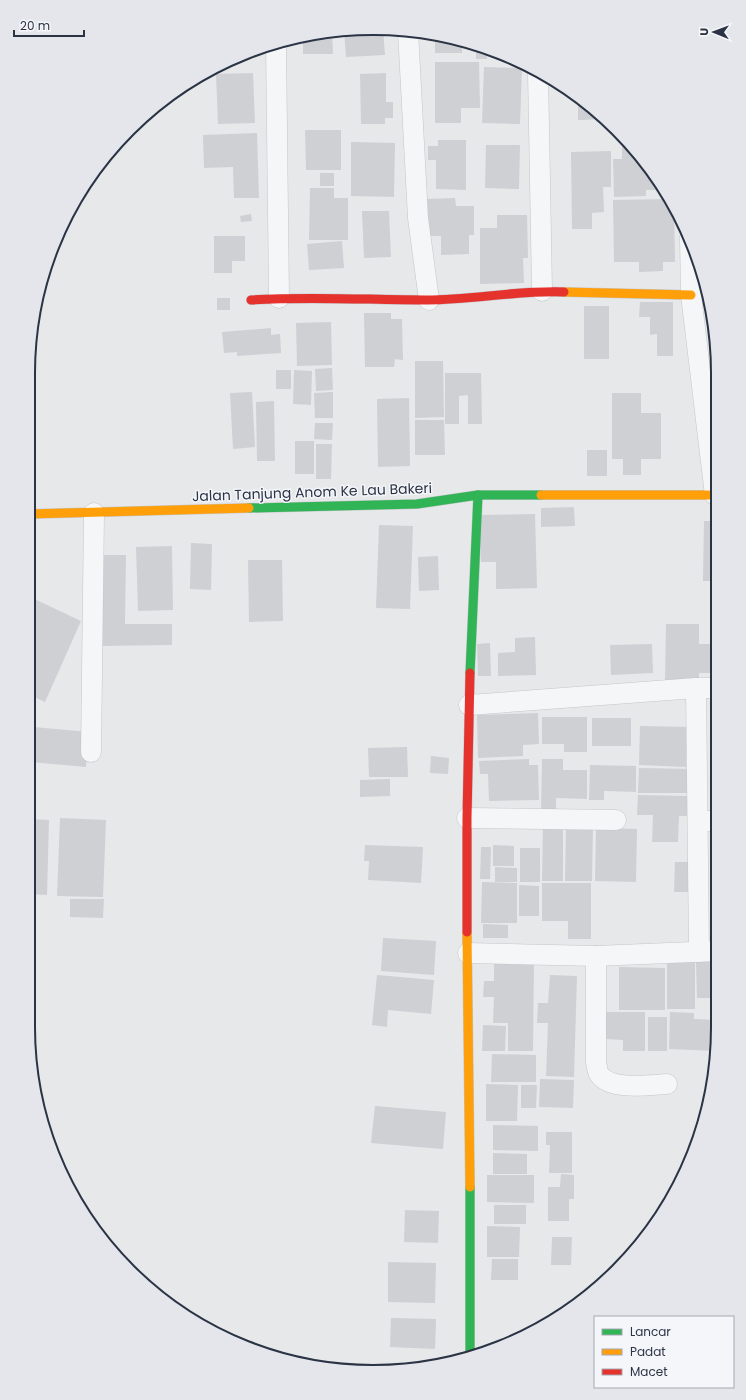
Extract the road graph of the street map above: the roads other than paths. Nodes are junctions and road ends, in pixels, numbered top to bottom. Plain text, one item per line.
1 (408, 37) edge
2 (276, 50) edge
3 (538, 78) edge
4 (690, 257) edge
5 (542, 291) junction
6 (691, 295) junction
7 (279, 298) junction
8 (251, 300) dead end
9 (429, 300) junction
10 (711, 462) edge
11 (478, 495) junction
12 (711, 495) edge
13 (94, 513) junction
14 (35, 514) edge
15 (696, 688) junction
16 (711, 688) edge
17 (469, 705) junction
18 (91, 752) dead end
19 (467, 818) junction
20 (616, 820) dead end
21 (707, 821) edge
22 (708, 952) edge
23 (468, 953) junction
24 (596, 956) junction
25 (667, 1084) dead end
26 (470, 1350) edge

1 - 9 street
2 - 7 street
3 - 5 street
4 - 6 street
5 - 6 street
5 - 9 street
6 - 10 street
7 - 8 street
7 - 9 street
11 - 12 street, Jalan Tanjung Anom Ke Lau Bakeri
11 - 13 street, Jalan Tanjung Anom Ke Lau Bakeri
11 - 17 street
13 - 14 street, Jalan Tanjung Anom Ke Lau Bakeri
13 - 18 street
15 - 16 street
15 - 17 street
15 - 21 street
17 - 19 street
19 - 20 street
19 - 23 street
21 - 22 street
22 - 24 street
23 - 24 street
23 - 26 street
24 - 25 street

